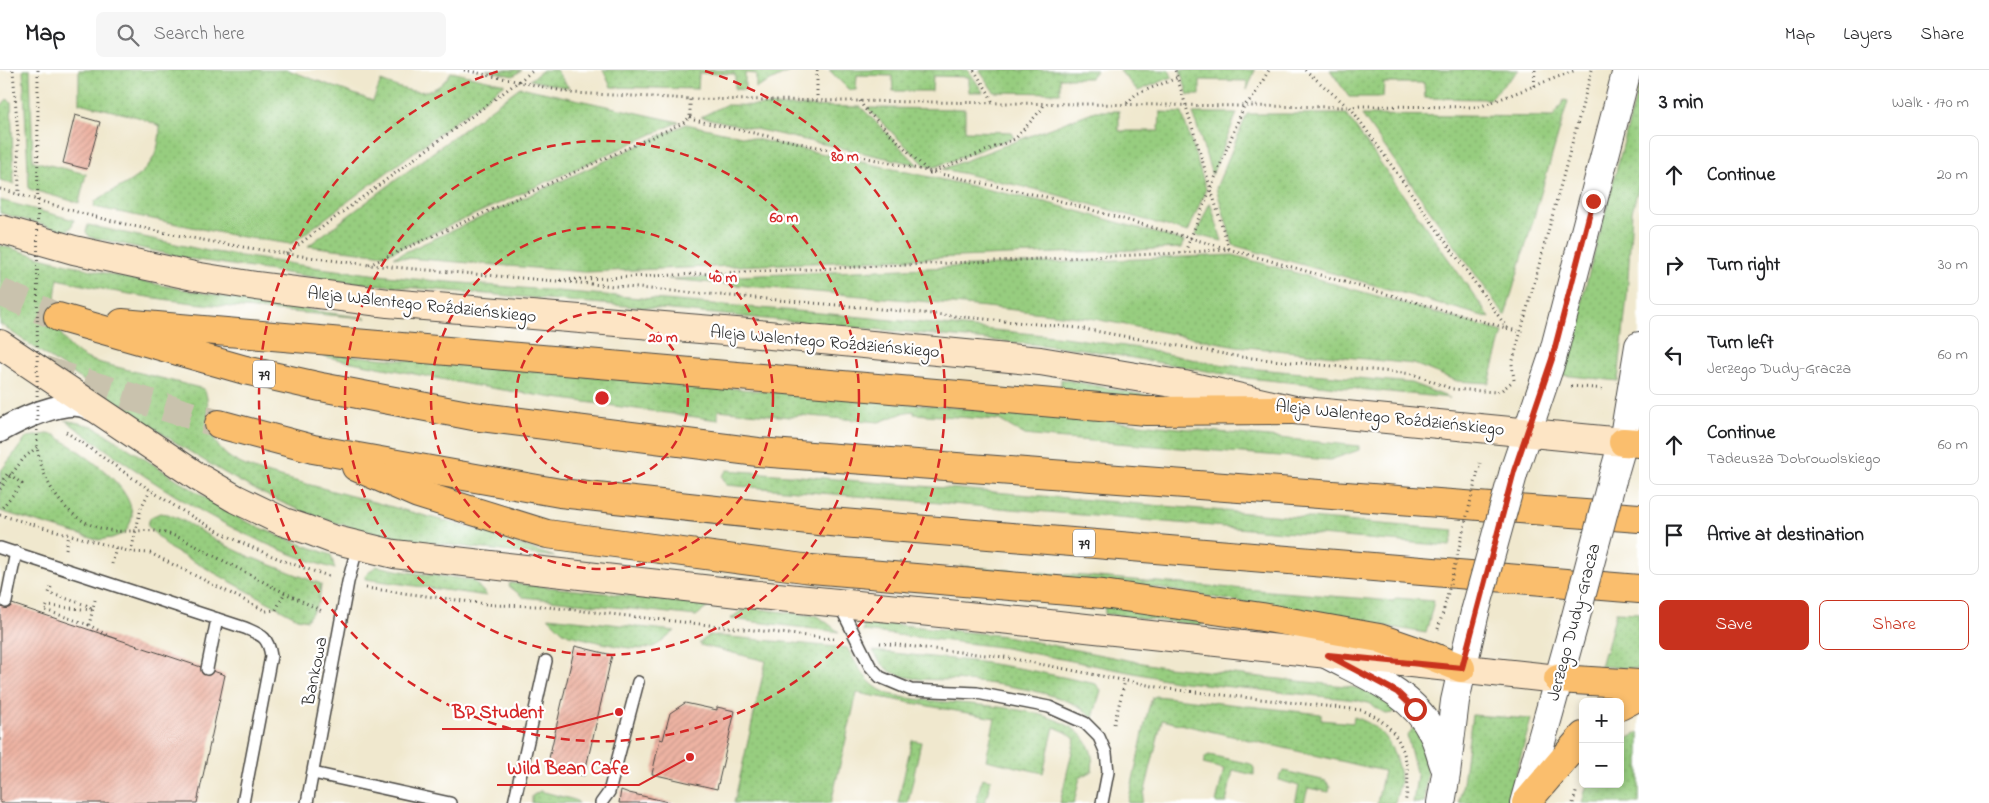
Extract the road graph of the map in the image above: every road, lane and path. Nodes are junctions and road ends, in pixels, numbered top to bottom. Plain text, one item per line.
1 (13, 70) edge
2 (38, 70) edge
3 (464, 70) edge
4 (534, 70) edge
5 (817, 70) edge
6 (974, 70) edge
7 (1175, 70) edge
8 (1269, 70) edge
9 (1305, 70) edge
10 (1535, 70) edge
11 (1576, 70) edge
12 (1592, 70) edge
13 (1627, 70) edge
14 (1177, 78) junction
15 (517, 82) junction
16 (1534, 86) junction
17 (690, 99) junction
18 (817, 100) junction
19 (860, 101) junction
20 (993, 103) junction
21 (1045, 103) junction
22 (1126, 104) junction
23 (1185, 105) junction
24 (1244, 106) junction
25 (1349, 107) junction
26 (690, 117) junction
27 (930, 173) junction
28 (0, 189) edge
29 (1212, 189) junction
30 (19, 195) junction
31 (0, 229) edge
32 (1191, 238) junction
33 (1230, 249) junction
34 (1185, 252) junction
35 (286, 254) junction
36 (369, 265) junction
37 (546, 280) junction
38 (1507, 328) junction
39 (1520, 332) junction
40 (0, 344) edge
41 (1639, 346) edge
42 (1514, 380) dead end
43 (1562, 385) dead end
44 (1607, 389) dead end
45 (1497, 392) dead end
46 (1294, 410) junction
47 (106, 415) junction
48 (219, 424) tunnel mouth
49 (0, 432) edge
50 (1527, 432) junction
51 (1631, 442) edge
52 (37, 447) junction
53 (313, 449) junction
54 (1480, 462) dead end
55 (0, 483) edge
56 (0, 488) edge
57 (150, 490) dead end
58 (0, 510) edge
59 (0, 515) edge
60 (1639, 518) edge
61 (358, 546) junction
62 (0, 548) edge
63 (116, 548) junction
64 (16, 552) junction
65 (131, 552) junction
66 (112, 563) dead end
67 (1639, 589) edge
68 (285, 592) junction
69 (6, 602) dead end
70 (838, 602) junction
71 (94, 606) dead end
72 (1444, 609) dead end
73 (322, 612) dead end
74 (217, 619) junction
75 (108, 636) dead end
76 (1328, 655) junction
77 (546, 661) dead end
78 (1462, 668) junction
79 (207, 669) dead end
80 (1558, 679) junction
81 (1125, 681) dead end
82 (638, 682) dead end
83 (1639, 684) edge
84 (1639, 696) edge
85 (1624, 704) edge
86 (1382, 722) dead end
87 (1579, 741) edge
88 (1106, 753) junction
89 (313, 773) junction
90 (1446, 774) junction
91 (243, 803) edge
92 (307, 803) edge
93 (450, 803) edge
94 (514, 803) edge
95 (601, 803) edge
96 (1102, 803) edge
97 (1404, 803) edge
98 (1441, 803) edge
99 (1525, 803) edge

1 - 30 path
2 - 52 path, bridge
3 - 15 path
4 - 15 path
5 - 18 path
6 - 20 path
7 - 14 path
8 - 24 path
9 - 25 path
10 - 16 path
11 - 16 path
12 - 39 path
13 - 50 street
14 - 22 path
14 - 23 path
15 - 17 path
15 - 35 path
16 - 25 path
17 - 18 path
17 - 26 path
18 - 19 path
19 - 20 path
19 - 27 path
20 - 21 path
21 - 22 path
21 - 27 path
22 - 23 path
23 - 24 path
23 - 29 path
24 - 25 path
24 - 29 path
25 - 38 path
26 - 27 path
26 - 36 path
27 - 32 path
28 - 30 path
29 - 32 path
29 - 33 path
30 - 35 path
31 - 46 main road, Aleja Walentego Roździeńskiego
32 - 33 path
32 - 34 path
33 - 34 path
33 - 38 path
34 - 37 path
35 - 36 path
36 - 37 path
37 - 45 path
38 - 39 path
39 - 42 path
40 - 47 main road
41 - 51 street, Jerzego Dudy-Gracza
43 - 44 path
46 - 50 main road, Aleja Walentego Roździeńskiego
46 - 60 main road, 79
47 - 49 street
47 - 61 main road
48 - 53 main road, 79
50 - 51 main road, Aleja Walentego Roździeńskiego
50 - 78 street, bridge
51 - 80 street, Jerzego Dudy-Gracza, bridge
52 - 56 path, bridge
52 - 68 path, bridge
53 - 67 main road, 79
53 - 78 main road
54 - 72 path, bridge
55 - 58 path
57 - 65 path
59 - 63 path
61 - 70 main road
61 - 89 lane, Bankowa
62 - 64 lane
63 - 65 path
63 - 66 path
64 - 69 lane
64 - 74 lane
65 - 68 path
68 - 73 path
70 - 76 main road
70 - 88 lane
71 - 75 path
74 - 79 lane
74 - 91 lane
76 - 78 main road
76 - 90 street
77 - 94 lane
78 - 80 main road
78 - 90 street
80 - 83 main road
80 - 99 street, Jerzego Dudy-Gracza
81 - 88 path
82 - 95 lane
84 - 85 main road
86 - 97 path
87 - 99 main road
88 - 96 lane
89 - 92 lane, Bankowa
89 - 93 lane
90 - 98 street

